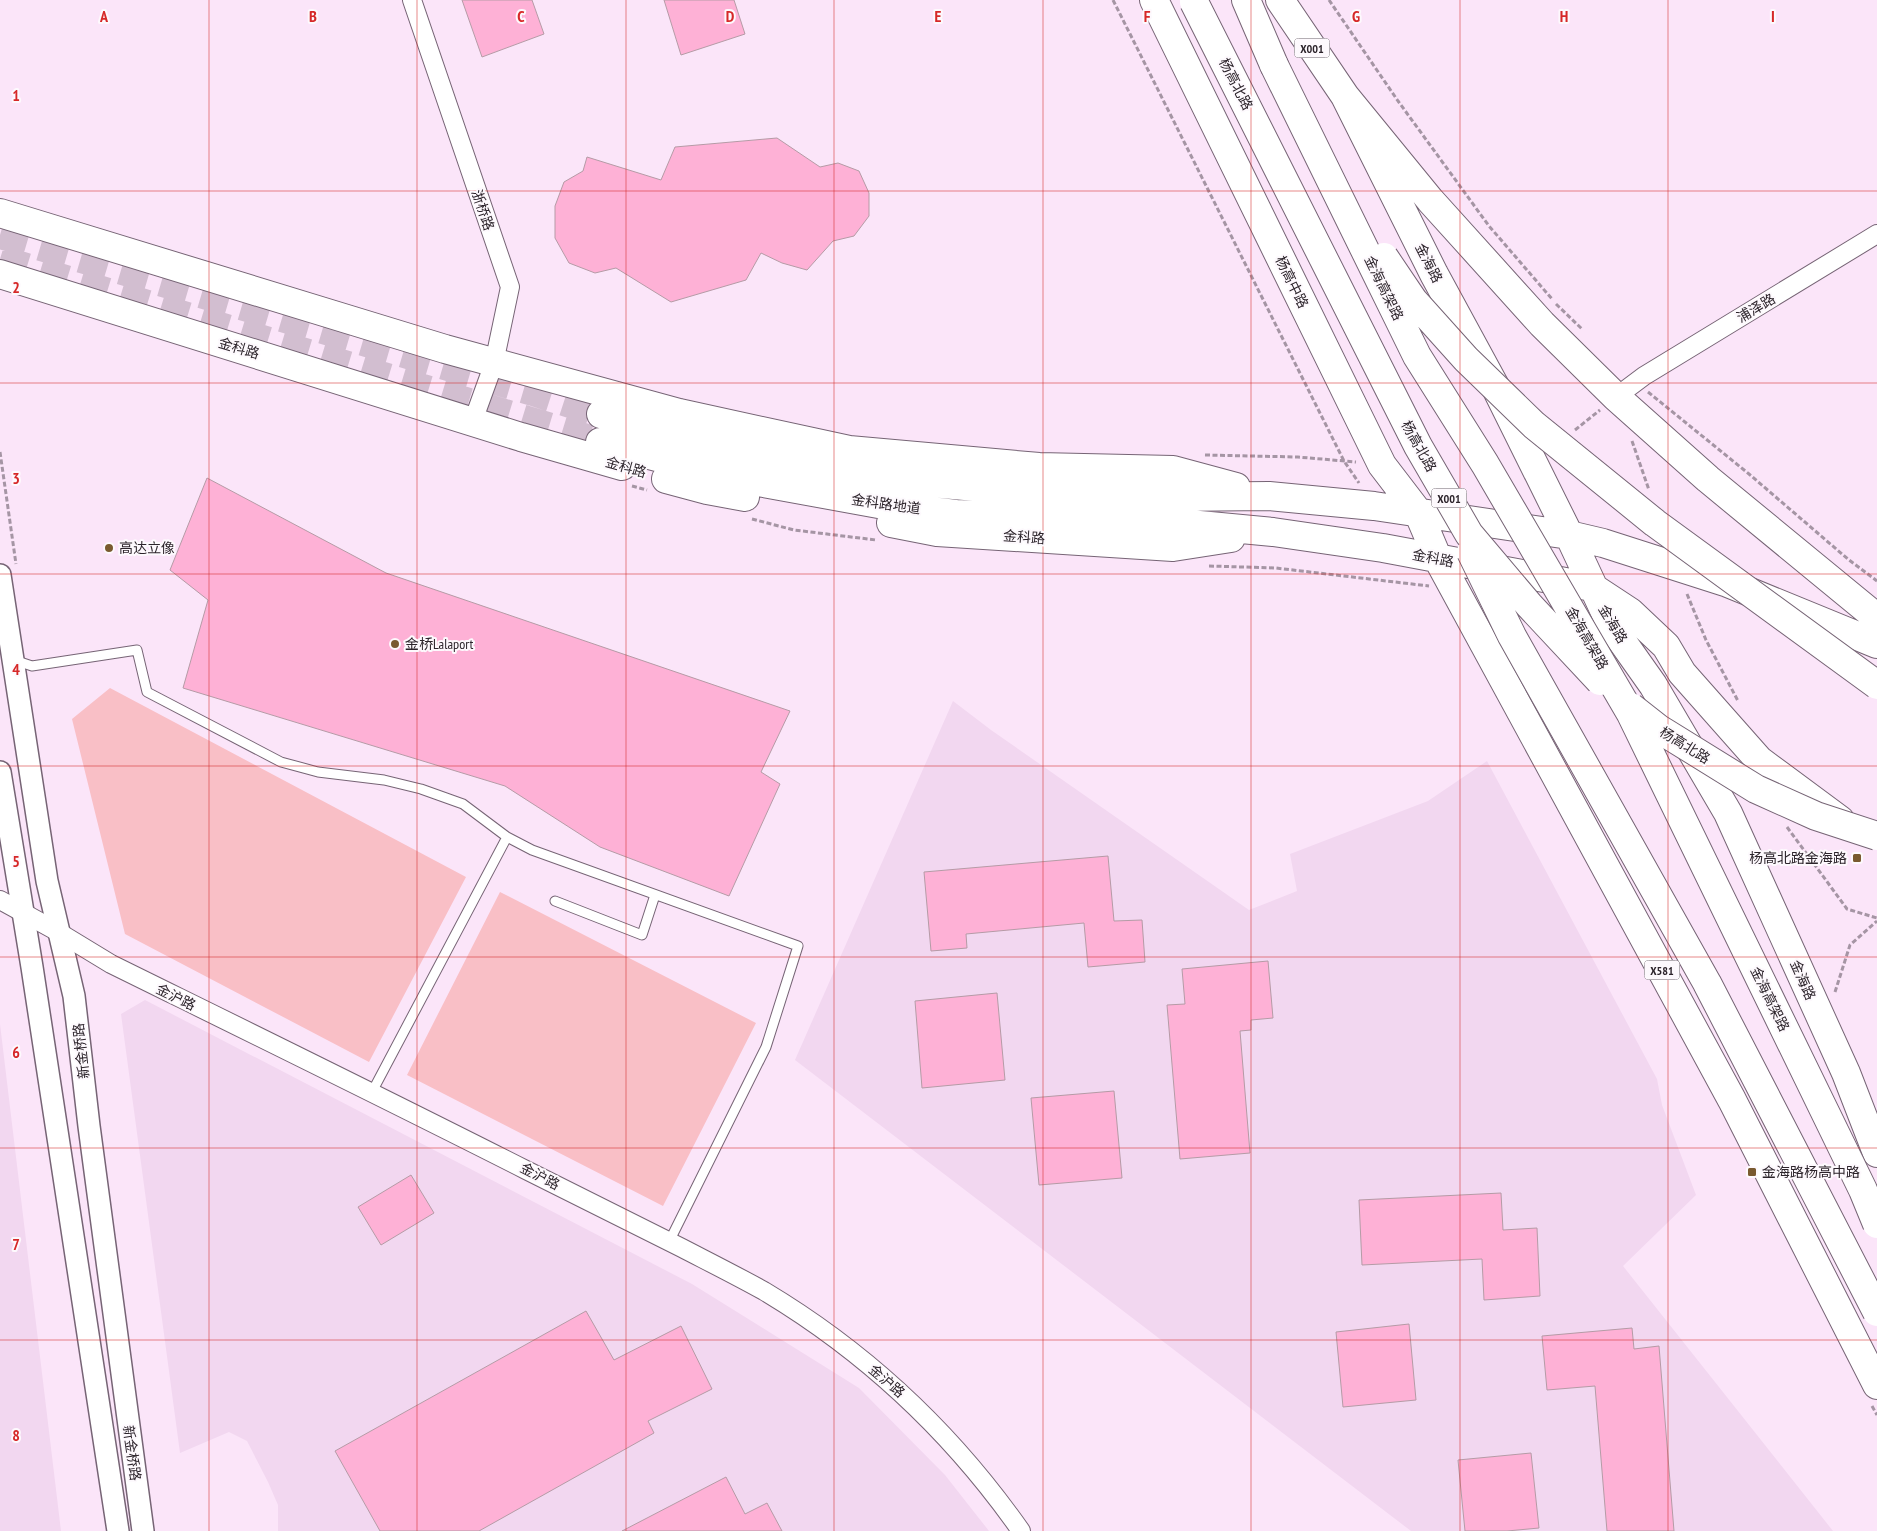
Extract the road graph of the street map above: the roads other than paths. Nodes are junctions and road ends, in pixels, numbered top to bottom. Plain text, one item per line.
1 (412, 0) edge
2 (1154, 0) edge
3 (1246, 0) edge
4 (1280, 0) edge
5 (1194, 1) edge
6 (1274, 65) junction
7 (1345, 96) junction
8 (0, 213) edge
9 (1877, 234) edge
10 (0, 274) edge
11 (494, 363) junction
12 (1626, 390) junction
13 (600, 414) tunnel mouth
14 (473, 422) junction
15 (600, 442) tunnel mouth
16 (1418, 446) junction
17 (1269, 496) junction
18 (1418, 512) junction
19 (1178, 523) joint
20 (1273, 532) junction
21 (1569, 534) junction
22 (1438, 559) junction
23 (0, 575) edge
24 (1592, 588) junction
25 (1877, 618) edge
26 (1877, 644) edge
27 (14, 660) junction
28 (1877, 685) edge
29 (0, 772) edge
30 (1877, 836) edge
31 (507, 837) junction
32 (1877, 845) edge
33 (656, 895) junction
34 (0, 900) edge
35 (554, 901) dead end
36 (23, 913) junction
37 (60, 933) junction
38 (372, 1092) junction
39 (1877, 1153) edge
40 (1877, 1224) edge
41 (669, 1242) junction
42 (1877, 1312) edge
43 (1872, 1392) edge
44 (118, 1531) edge
45 (143, 1531) edge
46 (1021, 1531) edge

1 - 11 street, 浙桥路
2 - 18 main road, 杨高中路 / X001
3 - 6 main road
4 - 7 main road, X001
5 - 16 main road, 杨高北路 / X001, bridge
6 - 28 main road, bridge
6 - 40 main road, 金海高架路, bridge
7 - 12 main road, X001
7 - 21 main road, 金海路
8 - 11 main road
9 - 12 street, 浦泽路
10 - 14 main road, 金科路
11 - 14 street, 浙桥路
11 - 17 main road
12 - 25 main road, X001
13 - 17 main road, 金科路地道
14 - 20 main road, 金科路
15 - 19 main road, 金科路地道
16 - 30 main road, 杨高北路 / X001, bridge
16 - 42 main road, bridge
17 - 18 main road
18 - 21 main road
18 - 22 main road, 杨高中路 / X001
19 - 20 main road, 金科路
20 - 22 main road, 金科路
21 - 24 main road, 金海路
21 - 26 main road
22 - 24 main road, 金科路
22 - 43 main road, X581
23 - 27 street, 新金桥路
24 - 32 main road
24 - 39 main road, 金海路
27 - 31 lane
27 - 37 street, 新金桥路
29 - 36 street, 新金桥路
31 - 33 lane
31 - 38 lane
33 - 35 lane
33 - 41 lane
34 - 36 street, 金沪路
36 - 37 street, 金沪路
36 - 44 street, 新金桥路
37 - 38 street, 金沪路
37 - 45 street, 新金桥路
38 - 41 street, 金沪路
41 - 46 street, 金沪路

